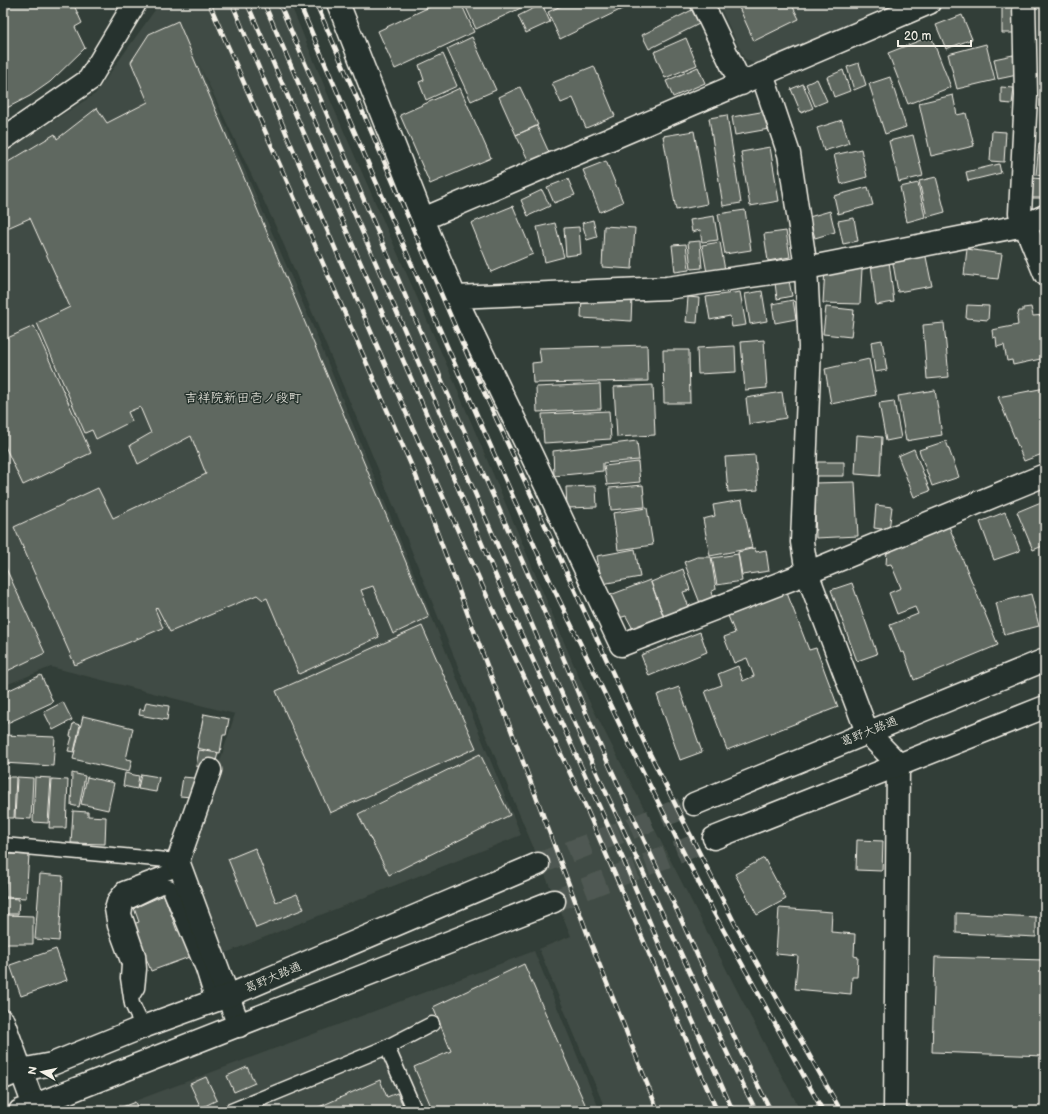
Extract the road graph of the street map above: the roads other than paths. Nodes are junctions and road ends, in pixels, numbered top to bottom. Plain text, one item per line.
1 (135, 3) edge
2 (338, 3) edge
3 (702, 3) edge
4 (929, 3) edge
5 (1024, 3) edge
6 (762, 74) junction
7 (741, 84) junction
8 (3, 139) edge
9 (1045, 216) edge
10 (423, 219) junction
11 (1025, 225) junction
12 (806, 268) junction
13 (1045, 274) edge
14 (455, 297) junction
15 (1045, 475) edge
16 (807, 573) junction
17 (1045, 660) edge
18 (1045, 707) edge
19 (867, 732) junction
20 (898, 764) junction
21 (210, 770) dead end
22 (694, 804) tunnel mouth
23 (714, 838) tunnel mouth
24 (3, 845) edge
25 (179, 864) junction
26 (538, 864) tunnel mouth
27 (554, 901) tunnel mouth
28 (131, 998) junction
29 (220, 998) junction
30 (3, 1022) edge
31 (432, 1024) dead end
32 (239, 1026) junction
33 (143, 1027) junction
34 (387, 1047) junction
35 (12, 1074) edge
36 (252, 1107) edge
37 (30, 1109) edge
38 (231, 1111) edge
39 (415, 1111) edge
40 (895, 1111) edge

1 - 8 street
2 - 10 street
3 - 7 street
4 - 6 street
5 - 11 street
6 - 7 street
6 - 12 street
7 - 10 street
9 - 11 street
10 - 14 street
11 - 12 street
11 - 13 street
12 - 14 street
12 - 16 street
14 - 16 street
15 - 16 street
16 - 19 street
17 - 19 street, 葛野大路通
18 - 20 street
19 - 20 street
19 - 22 street, 葛野大路通
20 - 23 street
20 - 40 street
21 - 25 street
24 - 25 lane
25 - 28 lane
25 - 29 street
26 - 29 street, 葛野大路通
27 - 32 street
28 - 29 lane
28 - 33 lane
29 - 32 street
29 - 33 street, 葛野大路通
30 - 35 street
31 - 34 lane
32 - 37 street
33 - 35 street, 葛野大路通
34 - 36 lane
34 - 39 lane
35 - 37 street
36 - 38 lane

